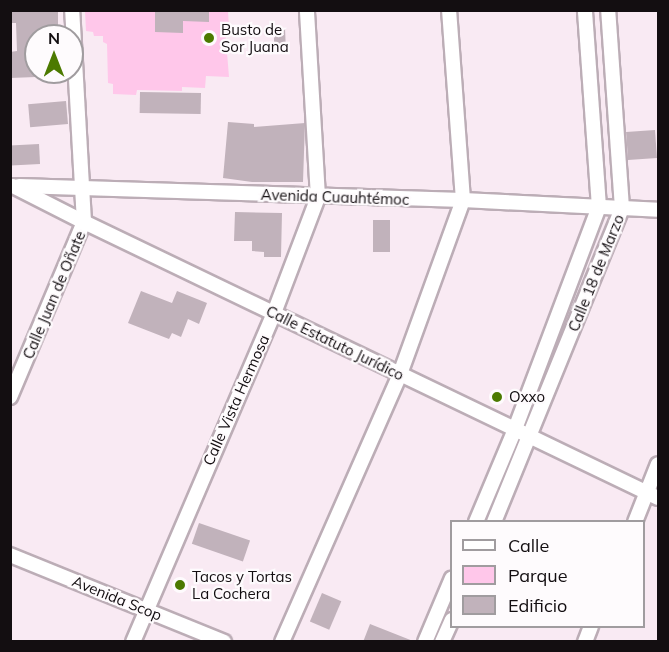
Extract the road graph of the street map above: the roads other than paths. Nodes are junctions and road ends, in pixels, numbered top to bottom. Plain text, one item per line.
1 (72, 10) edge
2 (306, 10) edge
3 (449, 10) edge
4 (585, 10) edge
5 (608, 10) edge
6 (12, 185) edge
7 (82, 188) junction
8 (318, 197) junction
9 (463, 200) junction
10 (599, 207) junction
11 (622, 208) junction
12 (658, 210) edge
13 (84, 222) junction
14 (274, 313) junction
15 (400, 374) junction
16 (10, 397) edge
17 (515, 429) junction
18 (530, 436) junction
19 (658, 464) edge
20 (653, 495) edge
21 (477, 520) edge
22 (495, 520) edge
23 (636, 520) edge
24 (10, 555) edge
25 (450, 583) edge
26 (146, 609) junction
27 (450, 624) edge
28 (591, 628) edge
29 (133, 642) edge
30 (224, 642) edge
31 (282, 642) edge
32 (425, 642) edge
33 (442, 642) edge
34 (585, 642) edge

1 - 7 street, Calle Juan de Oñate
2 - 8 street, Calle Vista Hermosa
3 - 9 street
4 - 10 street, Calle 18 de Marzo
5 - 11 street, Calle 18 de Marzo
6 - 7 street, Avenida Cuauhtémoc
6 - 13 street, Calle Estatuto Jurídico
7 - 8 street, Avenida Cuauhtémoc
7 - 13 street, Calle Juan de Oñate
8 - 9 street, Avenida Cuauhtémoc
8 - 14 street, Calle Vista Hermosa
9 - 10 street, Avenida Cuauhtémoc
9 - 15 street
10 - 11 street, Avenida Cuauhtémoc
10 - 17 street, Calle 18 de Marzo
11 - 12 street, Avenida Cuauhtémoc
11 - 18 street, Calle 18 de Marzo
13 - 14 street, Calle Estatuto Jurídico
13 - 16 street, Calle Juan de Oñate
14 - 15 street, Calle Estatuto Jurídico
14 - 26 street, Calle Vista Hermosa
15 - 17 street, Calle Estatuto Jurídico
15 - 31 street
17 - 18 street, Calle Estatuto Jurídico
17 - 21 street, Calle 18 de Marzo
18 - 20 street, Calle Estatuto Jurídico
18 - 22 street, Calle 18 de Marzo
19 - 20 street
20 - 23 street
24 - 26 street, Avenida Scop
25 - 32 street
26 - 29 street, Calle Vista Hermosa
26 - 30 street, Avenida Scop
27 - 33 street
28 - 34 street

